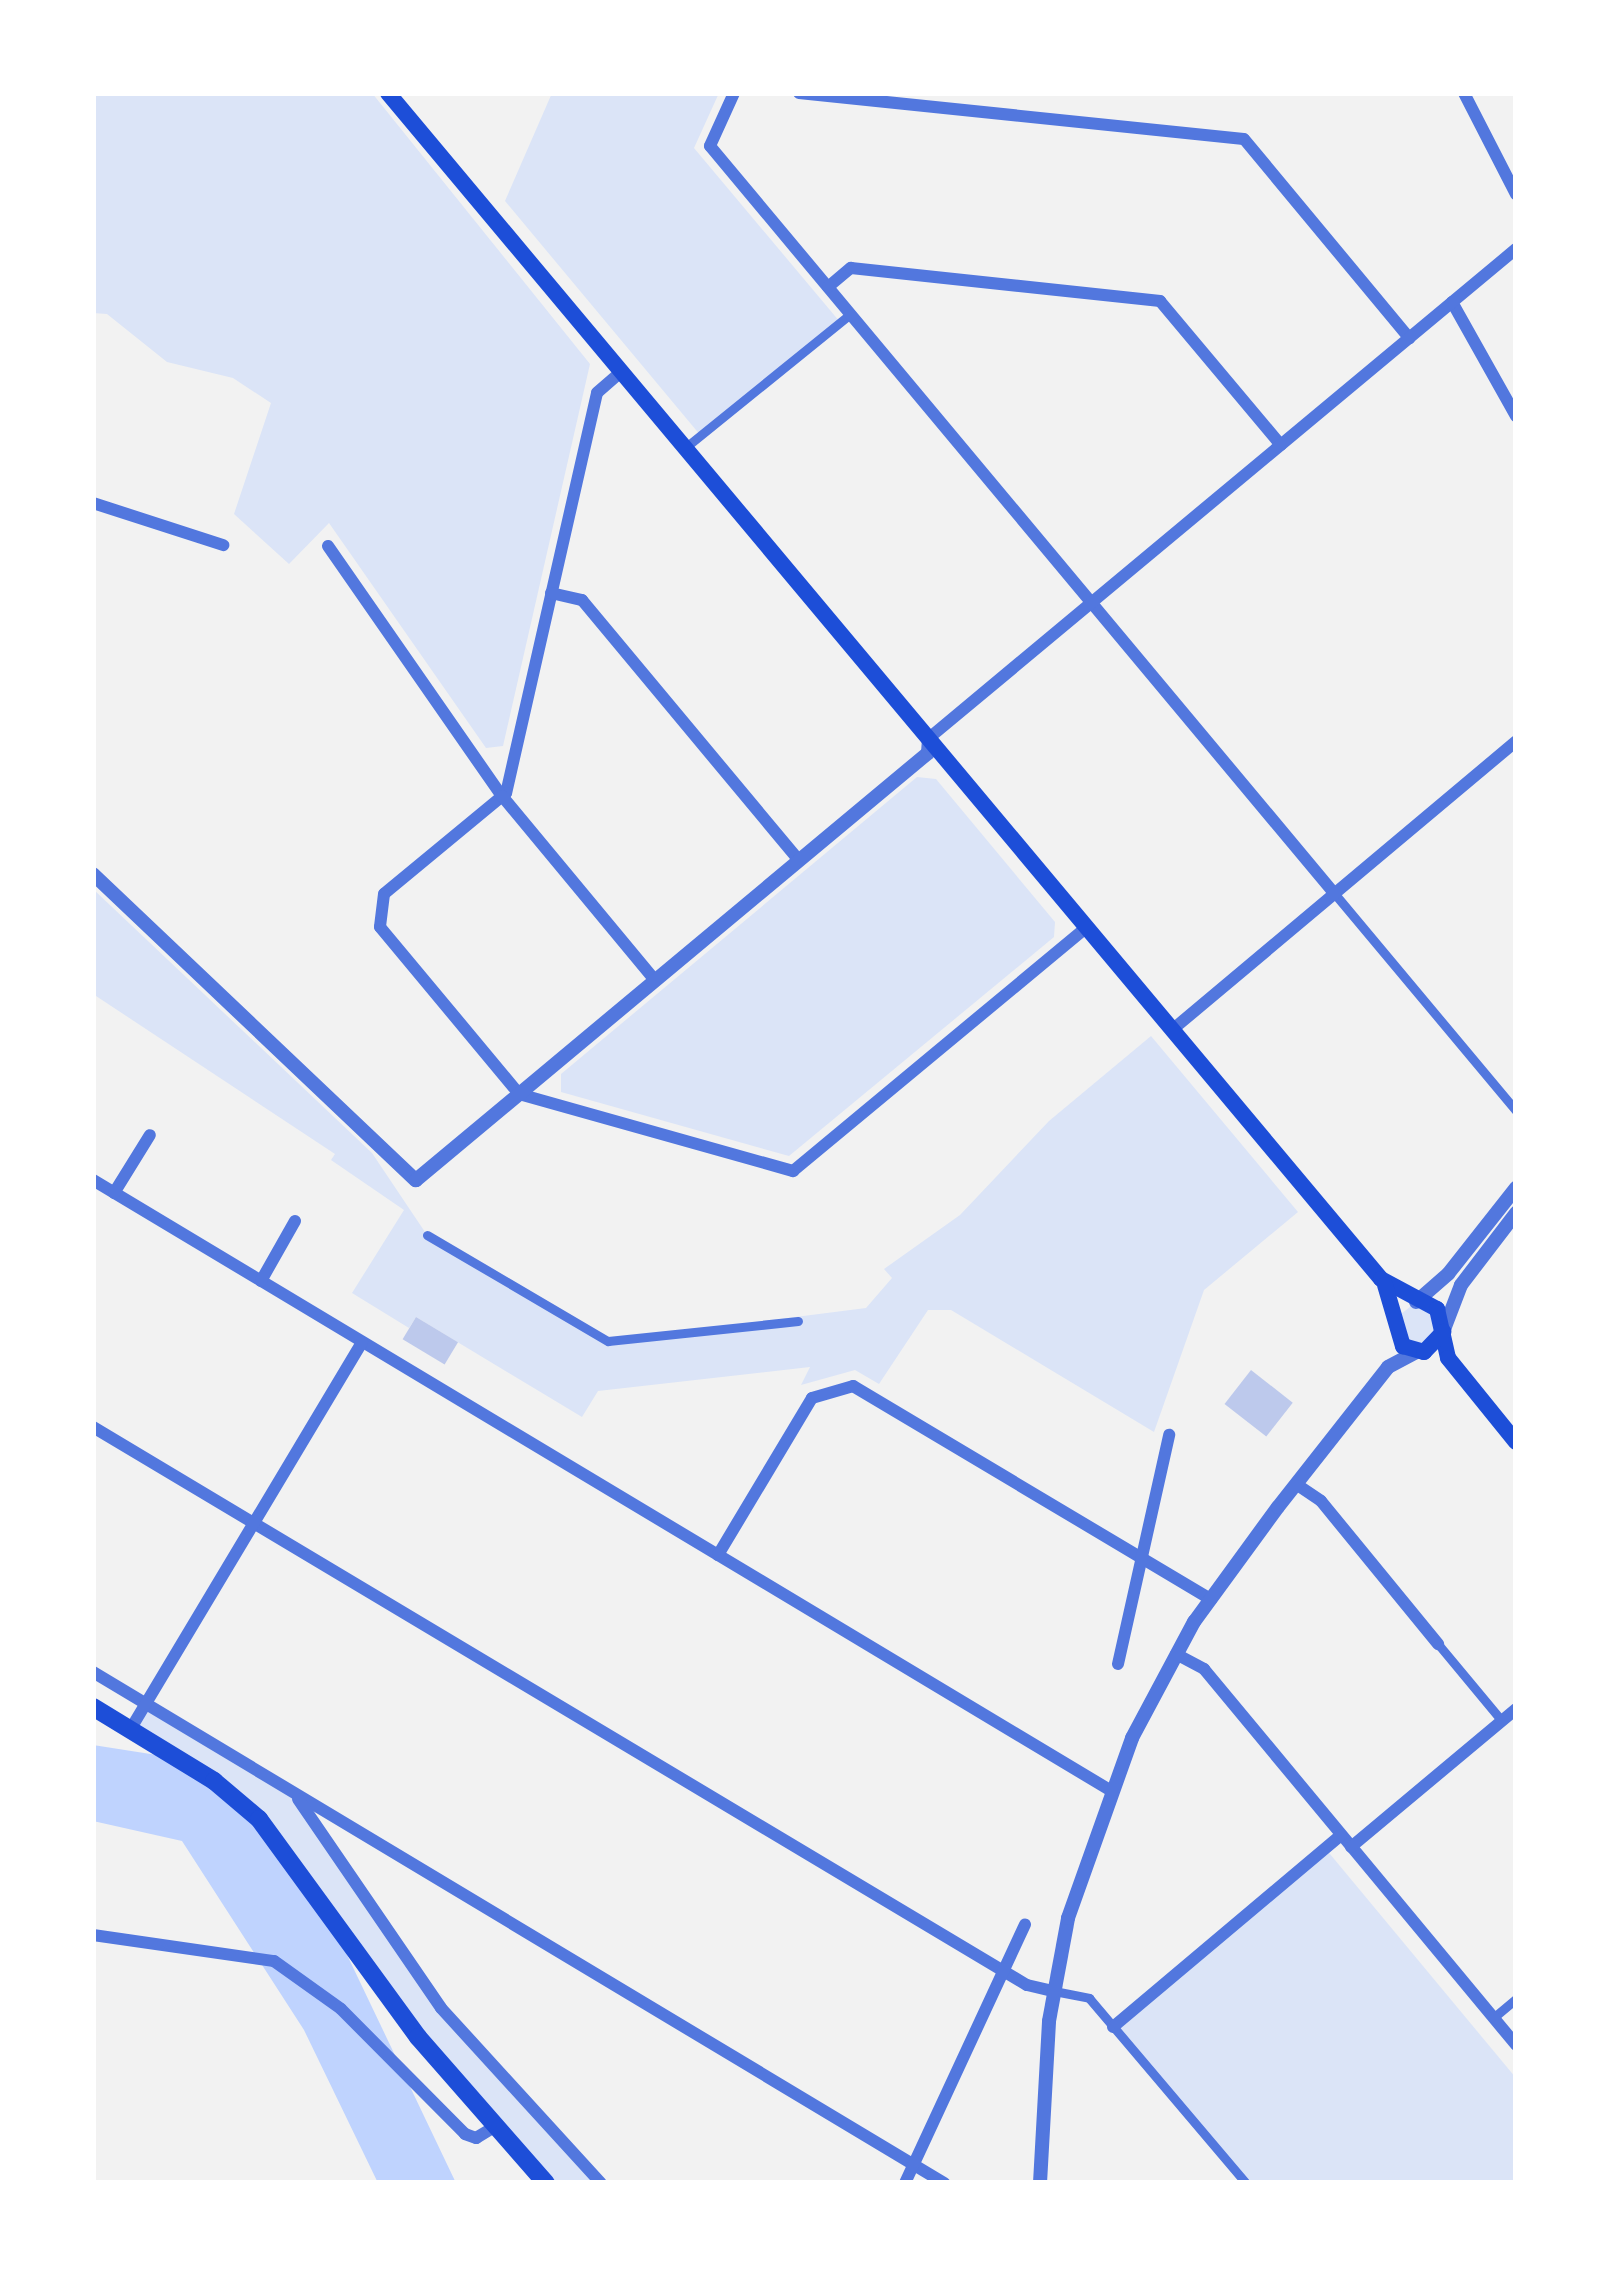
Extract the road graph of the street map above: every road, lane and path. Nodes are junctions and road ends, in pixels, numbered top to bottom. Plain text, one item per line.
1 (388, 93) edge
2 (734, 93) edge
3 (800, 93) edge
4 (1464, 93) edge
5 (1516, 194) edge
6 (1516, 249) edge
7 (828, 286) junction
8 (1452, 302) junction
9 (850, 314) junction
10 (1409, 338) junction
11 (622, 371) junction
12 (1516, 416) edge
13 (1281, 445) junction
14 (686, 447) junction
15 (93, 503) edge
16 (223, 545) dead end
17 (328, 546) dead end
18 (551, 593) junction
19 (1092, 603) junction
20 (929, 738) junction
21 (1516, 741) edge
22 (502, 796) junction
23 (800, 860) junction
24 (93, 874) edge
25 (1334, 893) junction
26 (1086, 928) junction
27 (656, 980) junction
28 (1172, 1030) junction
29 (519, 1094) junction
30 (1516, 1111) edge
31 (150, 1135) dead end
32 (93, 1180) edge
33 (1516, 1188) edge
34 (114, 1193) junction
35 (1516, 1213) edge
36 (295, 1221) dead end
37 (428, 1235) dead end
38 (1382, 1279) junction
39 (261, 1281) junction
40 (1416, 1302) junction
41 (798, 1321) dead end
42 (1394, 1330) junction
43 (1444, 1332) junction
44 (362, 1342) junction
45 (1420, 1352) junction
46 (1451, 1364) junction
47 (1382, 1375) junction
48 (93, 1427) edge
49 (1169, 1435) dead end
50 (1516, 1442) edge
51 (1296, 1484) junction
52 (254, 1523) junction
53 (718, 1555) junction
54 (1142, 1558) junction
55 (1211, 1599) junction
56 (1438, 1644) joint
57 (1176, 1654) junction
58 (1118, 1664) dead end
59 (93, 1672) edge
60 (146, 1704) junction
61 (93, 1707) edge
62 (1516, 1709) edge
63 (1502, 1720) junction
64 (130, 1730) junction
65 (1110, 1790) junction
66 (294, 1793) junction
67 (1341, 1835) junction
68 (1351, 1847) junction
69 (1025, 1925) dead end
70 (93, 1935) edge
71 (1004, 1972) junction
72 (1054, 1991) junction
73 (1516, 1999) edge
74 (1493, 2018) junction
75 (1113, 2026) junction
76 (1516, 2045) edge
77 (494, 2127) junction
78 (917, 2167) junction
79 (546, 2183) edge
80 (602, 2183) edge
81 (905, 2183) edge
82 (944, 2183) edge
83 (1040, 2183) edge
84 (1246, 2183) edge

1 - 11 main road
2 - 7 street
3 - 10 street
4 - 5 street
6 - 8 street
7 - 9 street
7 - 13 street
8 - 10 street
8 - 12 street
9 - 14 street
9 - 19 street
10 - 13 street
11 - 14 main road
11 - 18 street
13 - 19 street
14 - 20 main road
15 - 16 street
17 - 22 street
18 - 22 street
18 - 23 street
19 - 20 street
19 - 25 street
20 - 23 street
20 - 26 main road
21 - 25 street
22 - 27 street
22 - 29 street
23 - 27 street
24 - 29 street
25 - 28 street
25 - 30 street
26 - 28 main road
26 - 29 street
27 - 29 street
28 - 38 main road
31 - 34 street
32 - 34 street
33 - 40 street
34 - 39 street
35 - 43 street
36 - 39 street
37 - 41 street
38 - 40 main road
38 - 42 main road
39 - 44 street
40 - 42 main road
40 - 43 main road
42 - 45 main road
42 - 47 street
43 - 45 main road
43 - 46 main road
44 - 52 street
44 - 53 street
45 - 46 main road
45 - 47 street
46 - 50 main road
47 - 51 street
48 - 52 street
49 - 54 street
51 - 55 street
51 - 56 street
52 - 60 street
52 - 71 street
53 - 54 street
53 - 65 street
54 - 55 street
54 - 58 street
55 - 57 street
56 - 63 street
57 - 65 street
57 - 67 street
59 - 60 street
60 - 64 street
60 - 66 street
61 - 64 main road
62 - 63 street
63 - 68 street
64 - 77 main road
65 - 72 street
66 - 78 street
66 - 80 street
67 - 68 street
67 - 75 street
68 - 74 street
69 - 71 street
70 - 77 street
71 - 72 street
71 - 78 street
72 - 75 street
72 - 83 street
73 - 74 street
74 - 76 street
75 - 84 street
77 - 79 main road
78 - 81 street
78 - 82 street

